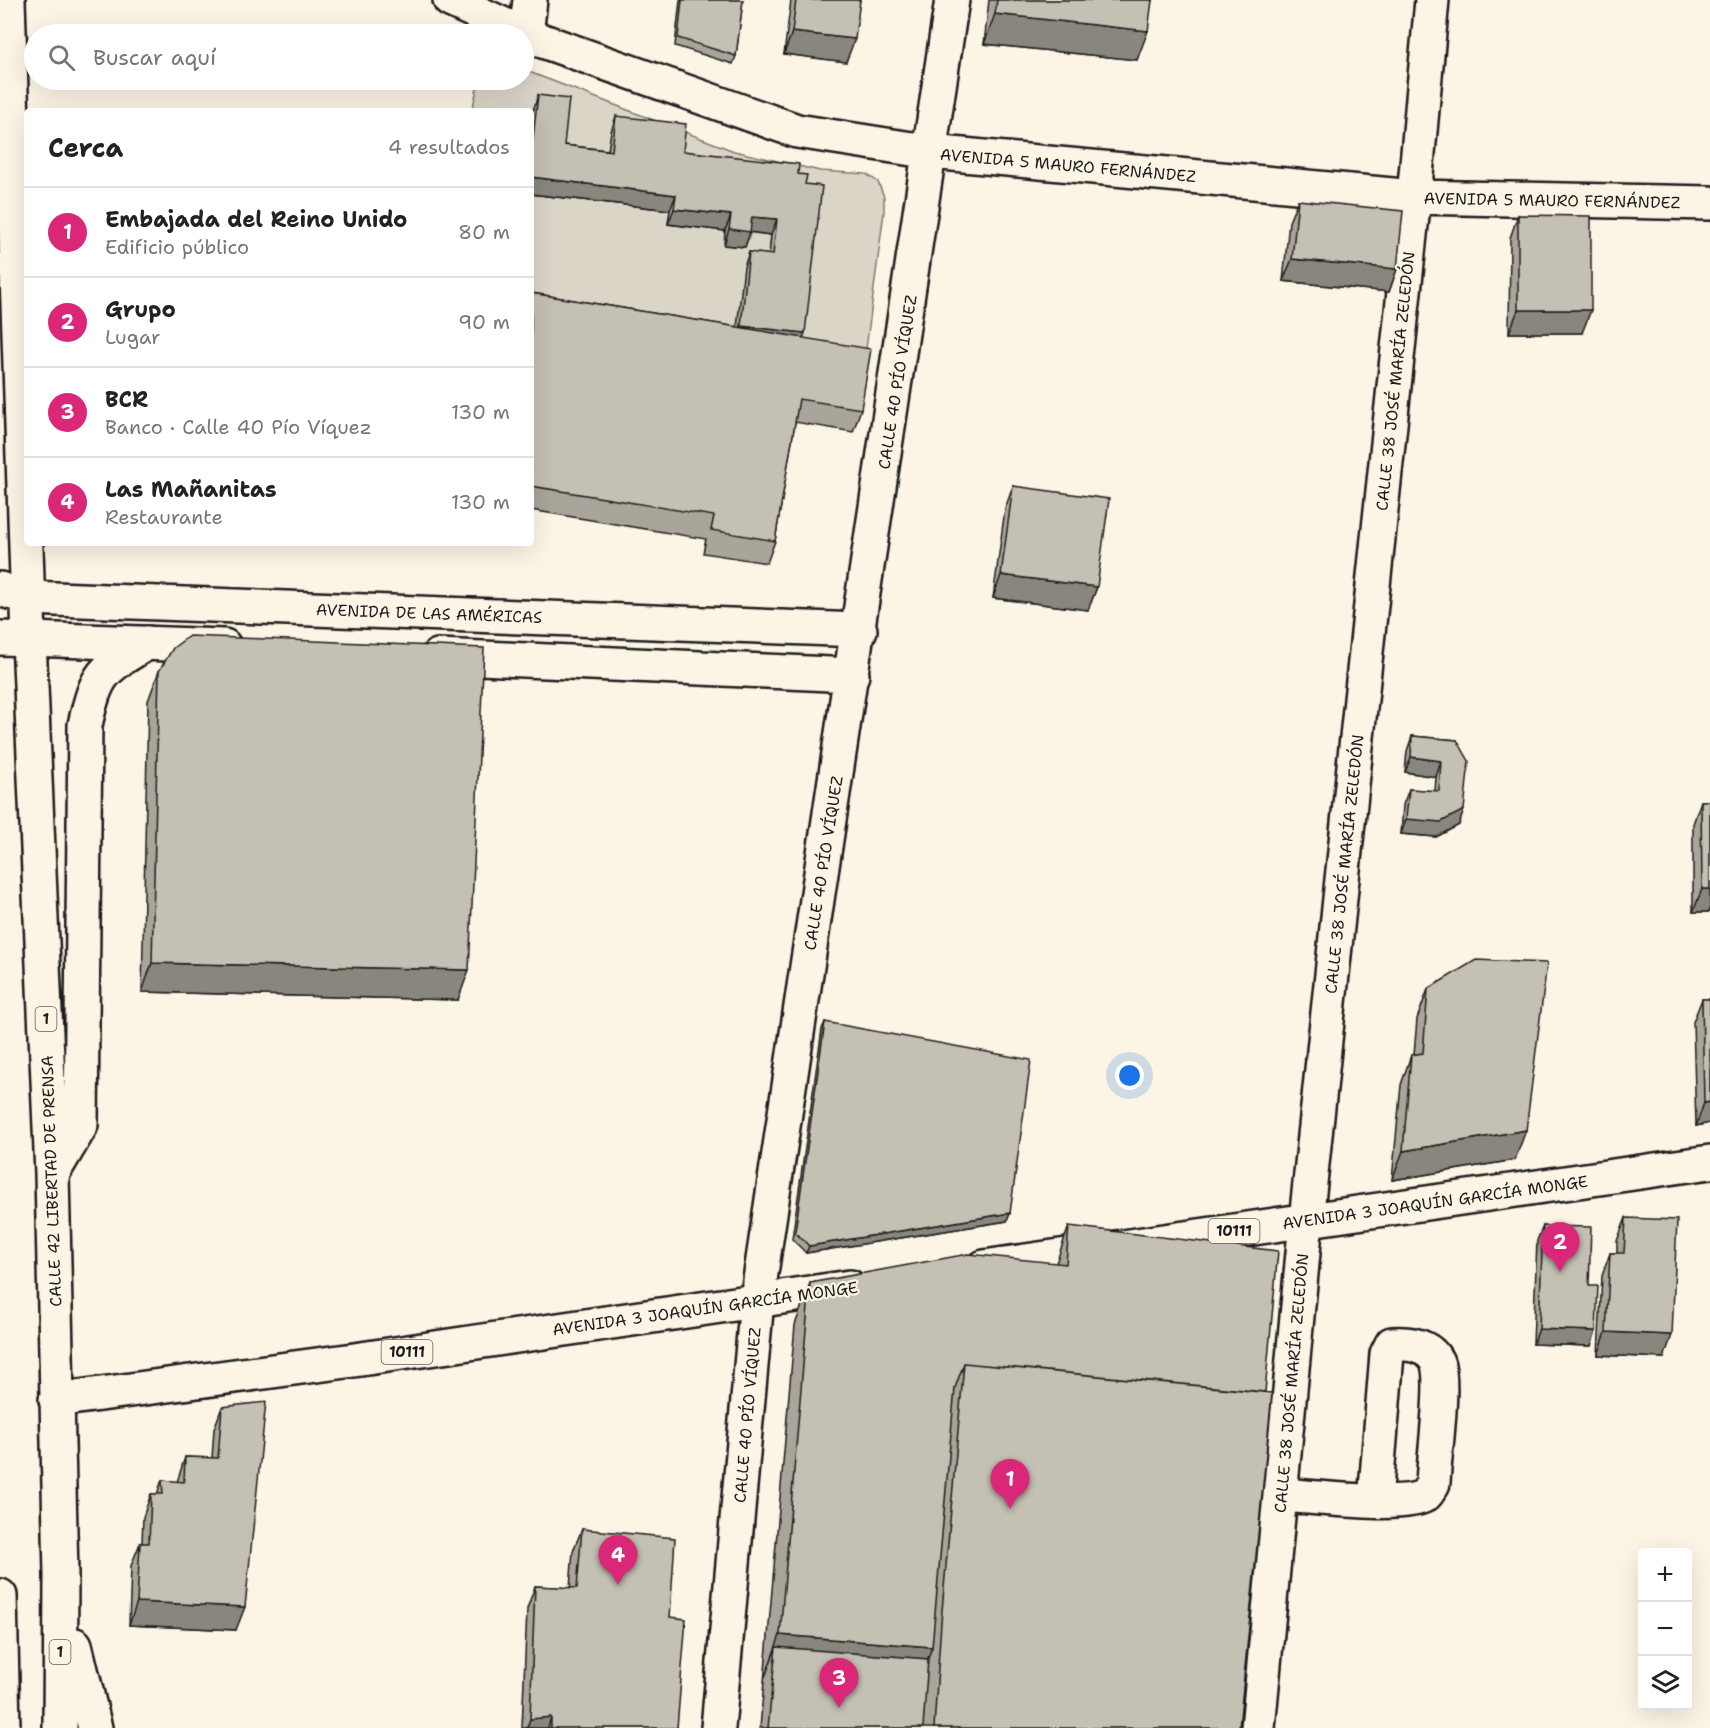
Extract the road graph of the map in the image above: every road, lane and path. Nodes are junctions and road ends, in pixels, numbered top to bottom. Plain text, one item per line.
1 (8, 0) edge
2 (450, 0) edge
3 (530, 0) edge
4 (952, 0) edge
5 (1432, 0) edge
6 (502, 24) edge
7 (527, 24) edge
8 (534, 38) edge
9 (931, 152) junction
10 (1414, 197) junction
11 (1710, 203) edge
12 (14, 593) edge
13 (860, 630) junction
14 (15, 639) edge
15 (147, 643) junction
16 (253, 647) edge
17 (406, 654) edge
18 (852, 675) junction
19 (1710, 1162) edge
20 (52, 1174) junction
21 (1306, 1221) junction
22 (953, 1272) edge
23 (884, 1282) edge
24 (758, 1300) junction
25 (56, 1400) junction
26 (1280, 1495) junction
27 (1375, 1501) dead end
28 (61, 1576) junction
29 (0, 1596) edge
30 (3, 1728) edge
31 (60, 1728) edge
32 (95, 1728) edge
33 (718, 1728) edge
34 (1258, 1728) edge

1 - 12 main road, 1
2 - 6 main road, AVENIDA 5 MAURO FERNÁNDEZ
3 - 7 main road
4 - 9 main road, CALLE 40 PÍO VÍQUEZ
5 - 10 main road, CALLE 38 JOSÉ MARÍA ZELEDÓN
8 - 9 main road, AVENIDA 5 MAURO FERNÁNDEZ
9 - 10 main road, AVENIDA 5 MAURO FERNÁNDEZ
9 - 13 main road, CALLE 40 PÍO VÍQUEZ
10 - 11 main road, AVENIDA 5 MAURO FERNÁNDEZ
10 - 21 main road, CALLE 38 JOSÉ MARÍA ZELEDÓN
12 - 13 main road, AVENIDA DE LAS AMÉRICAS
12 - 14 main road, CALLE 42 LIBERTAD DE PRENSA / 1
13 - 18 main road, CALLE 40 PÍO VÍQUEZ
14 - 15 main road
14 - 20 main road, CALLE 42 LIBERTAD DE PRENSA / 1
15 - 16 main road
15 - 20 main road
17 - 18 main road
18 - 24 main road, CALLE 40 PÍO VÍQUEZ
19 - 21 main road, AVENIDA 3 JOAQUÍN GARCÍA MONGE / 10111
20 - 25 main road, CALLE 42 LIBERTAD DE PRENSA / 1
21 - 22 main road, AVENIDA 3 JOAQUÍN GARCÍA MONGE / 10111
21 - 26 main road, CALLE 38 JOSÉ MARÍA ZELEDÓN
23 - 24 main road, AVENIDA 3 JOAQUÍN GARCÍA MONGE / 10111
24 - 25 main road, AVENIDA 3 JOAQUÍN GARCÍA MONGE / 10111
24 - 33 main road, CALLE 40 PÍO VÍQUEZ
25 - 28 main road, CALLE 42 LIBERTAD DE PRENSA / 1
26 - 27 main road
26 - 34 main road, CALLE 38 JOSÉ MARÍA ZELEDÓN
28 - 31 main road, CALLE 42 LIBERTAD DE PRENSA / 1
28 - 32 main road
29 - 30 main road

